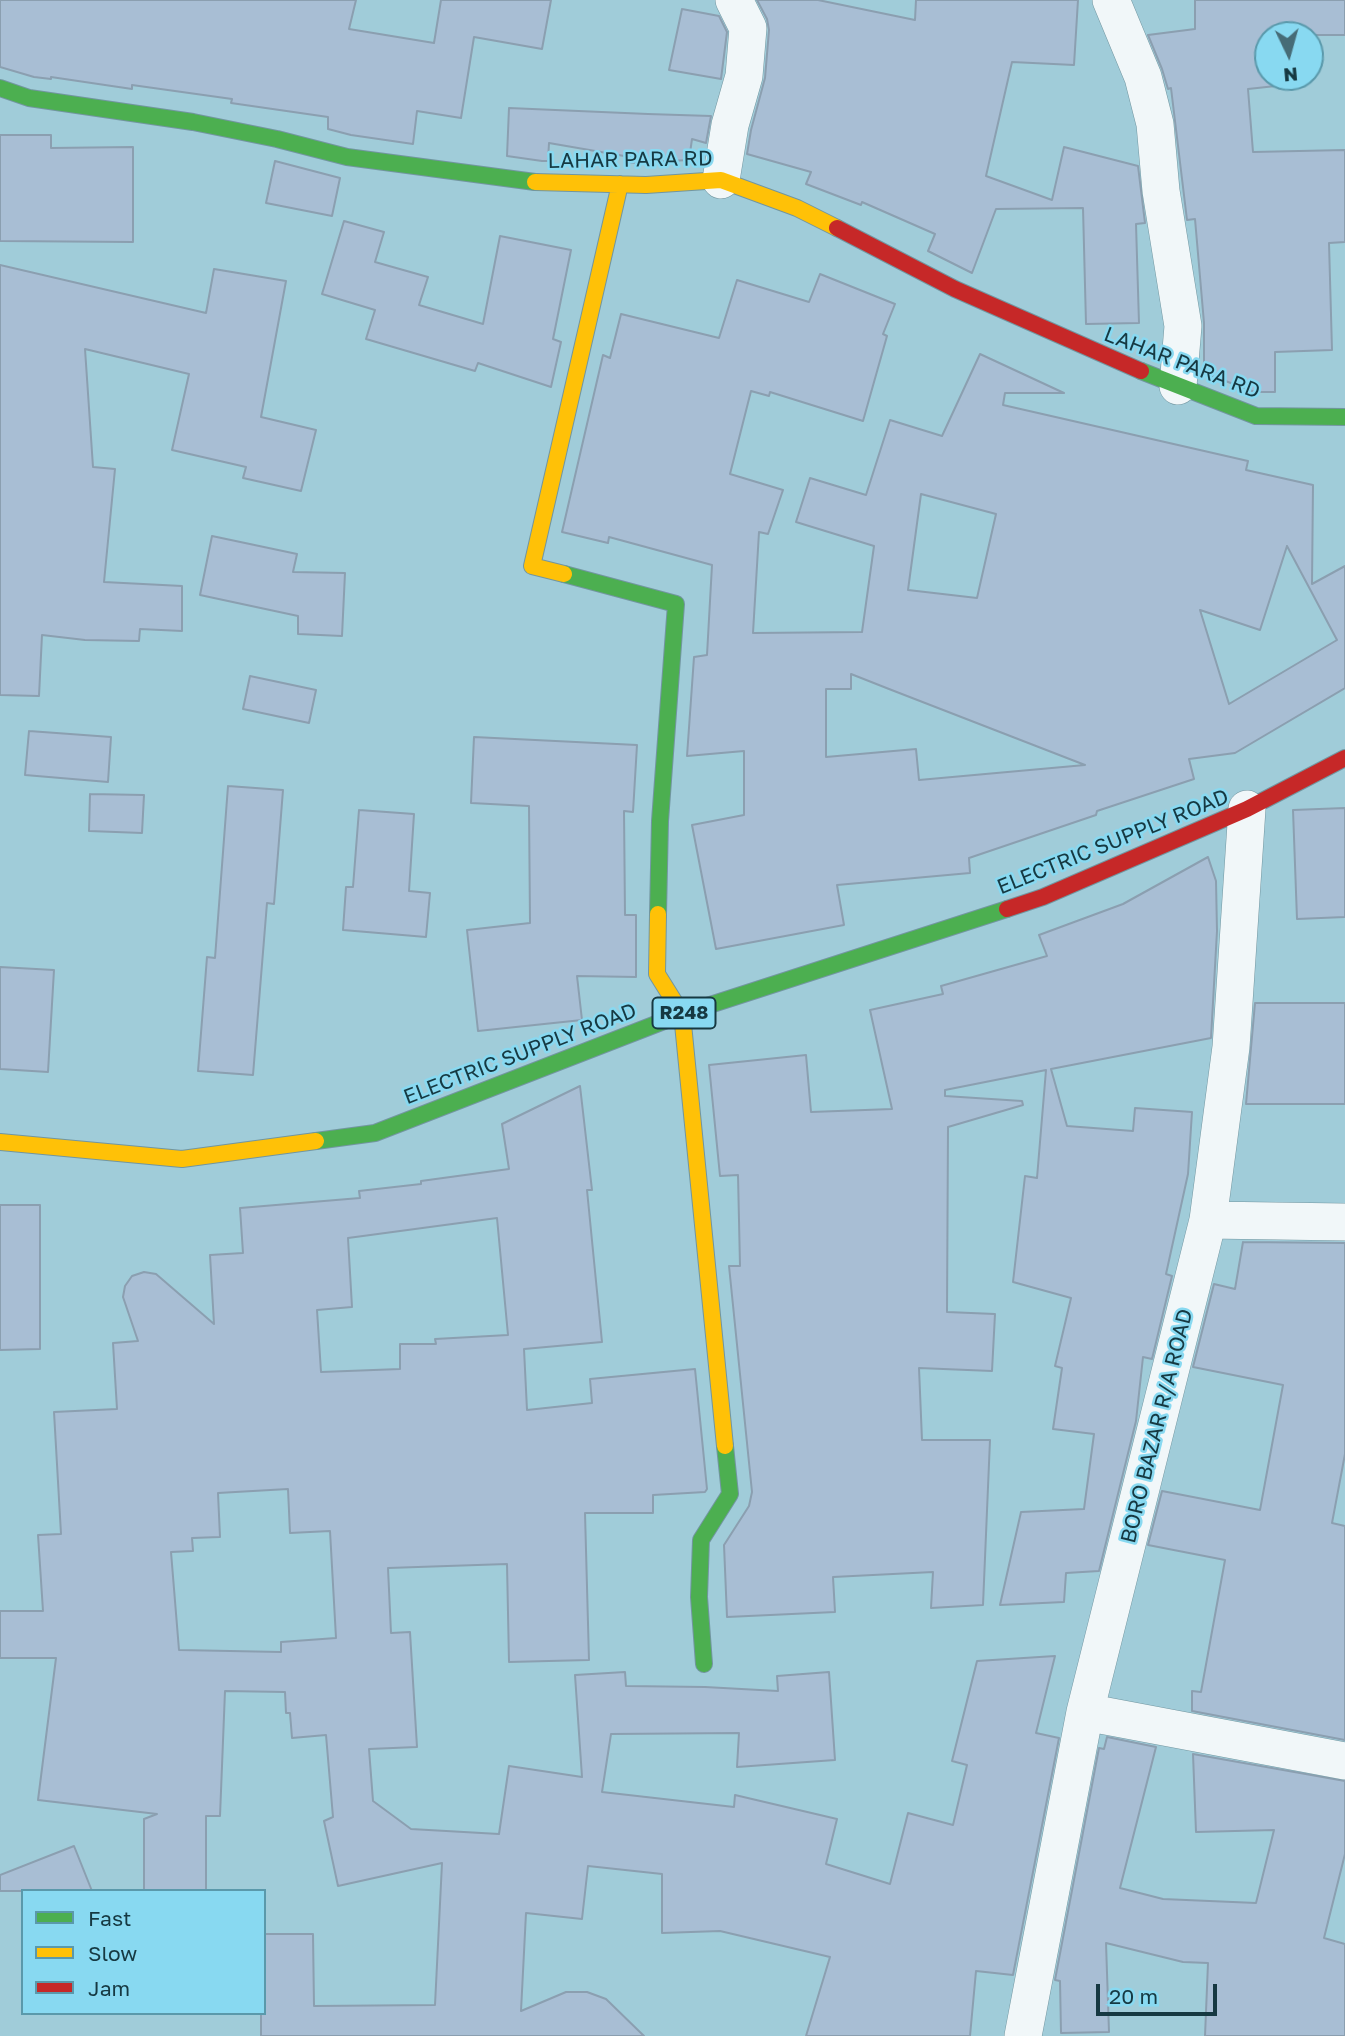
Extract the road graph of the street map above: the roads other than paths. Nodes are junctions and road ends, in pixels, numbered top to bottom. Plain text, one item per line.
1 (734, 0) edge
2 (1111, 0) edge
3 (0, 88) edge
4 (721, 180) junction
5 (620, 184) junction
6 (1178, 386) junction
7 (1345, 417) edge
8 (1345, 758) edge
9 (1247, 809) junction
10 (682, 1014) junction
11 (0, 1142) edge
12 (1208, 1220) junction
13 (1345, 1222) edge
14 (704, 1664) dead end
15 (1085, 1712) junction
16 (1345, 1761) edge
17 (1023, 2036) edge

1 - 4 street
2 - 6 street
3 - 5 street, LAHAR PARA RD
4 - 5 street, LAHAR PARA RD
4 - 6 street, LAHAR PARA RD
5 - 10 street
6 - 7 street, LAHAR PARA RD
8 - 9 street, ELECTRIC SUPPLY ROAD / R248
9 - 10 street, ELECTRIC SUPPLY ROAD / R248
9 - 12 street, BORO BAZAR R/A ROAD
10 - 11 street, ELECTRIC SUPPLY ROAD / R248
10 - 14 street
12 - 13 street
12 - 15 street, BORO BAZAR R/A ROAD
15 - 16 street
15 - 17 street, BORO BAZAR R/A ROAD

